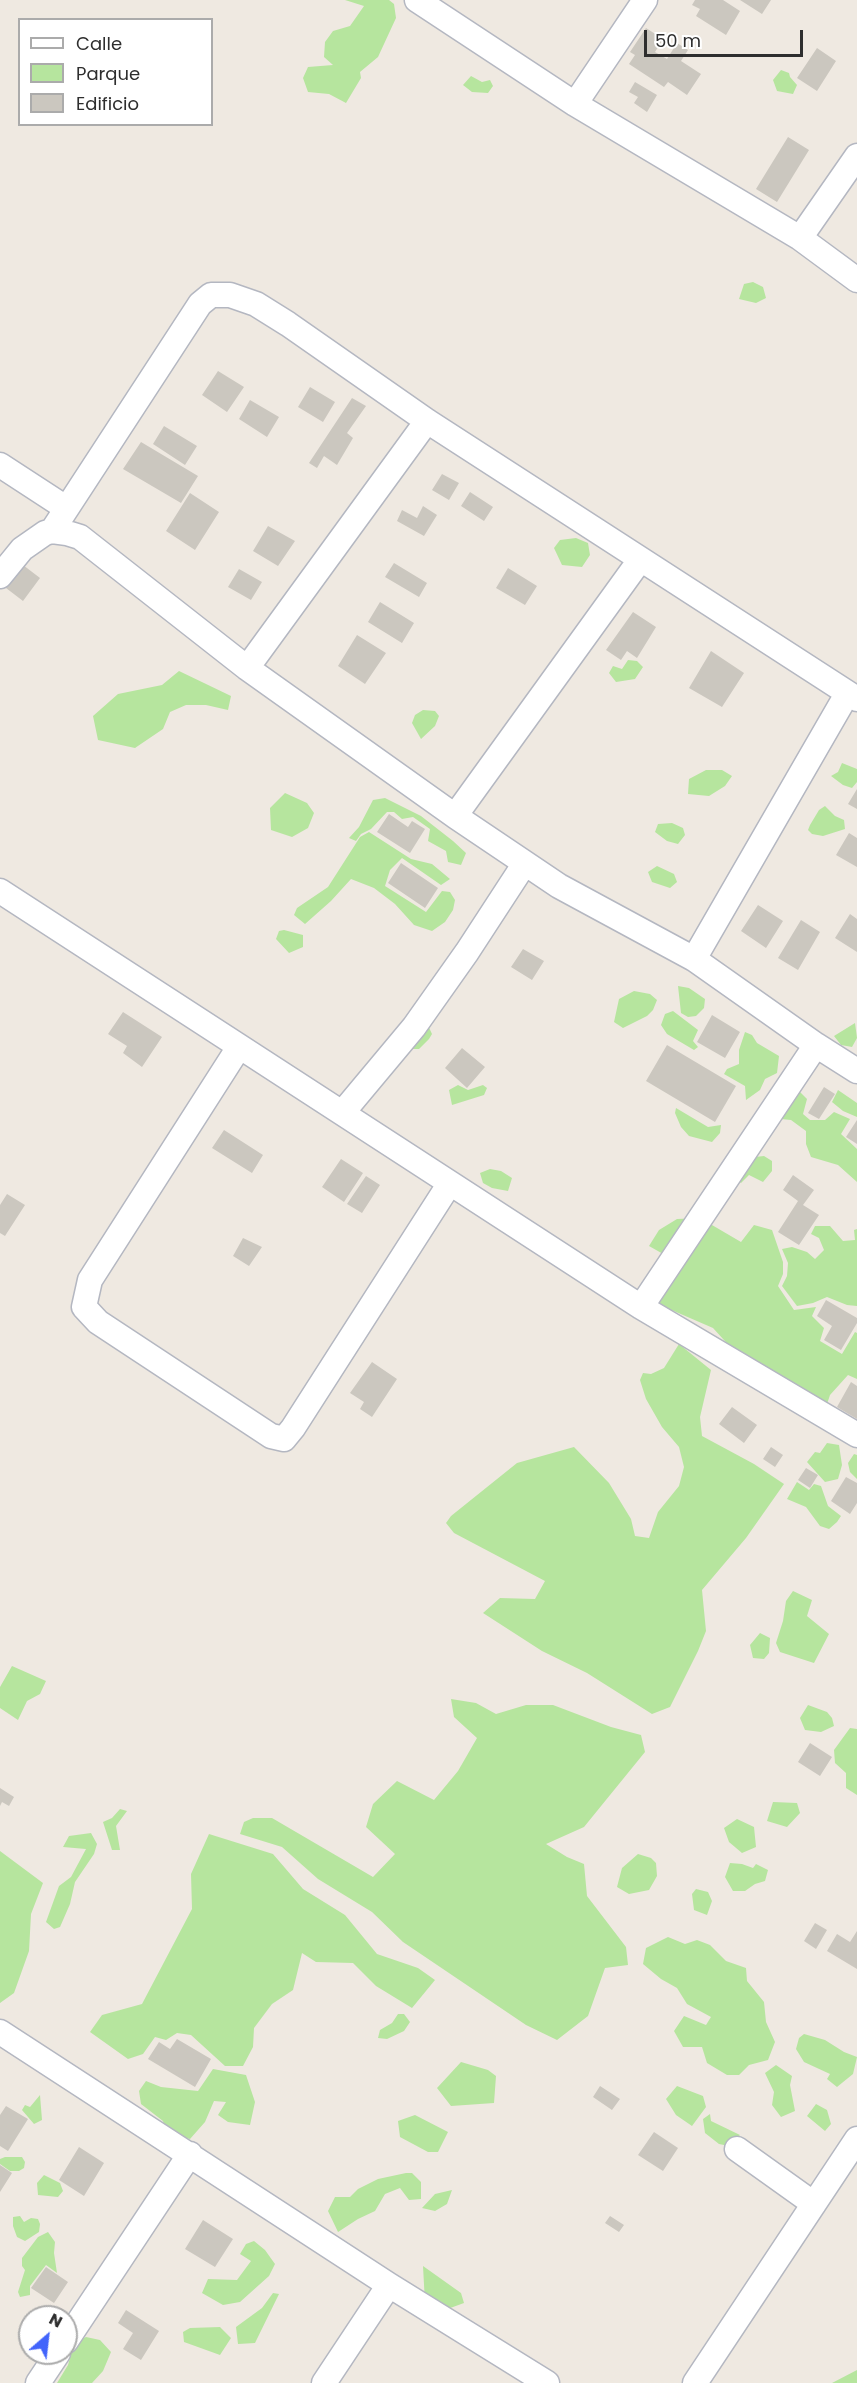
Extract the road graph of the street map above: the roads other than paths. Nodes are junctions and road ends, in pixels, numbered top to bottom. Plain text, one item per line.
1 (417, 0) edge
2 (645, 0) edge
3 (575, 104) junction
4 (857, 156) edge
5 (800, 238) junction
6 (857, 280) edge
7 (427, 421) junction
8 (0, 465) edge
9 (66, 508) junction
10 (52, 531) junction
11 (640, 560) junction
12 (0, 576) edge
13 (247, 668) junction
14 (852, 697) edge
15 (455, 816) junction
16 (525, 863) junction
17 (0, 891) edge
18 (694, 959) junction
19 (816, 1045) junction
20 (239, 1047) junction
21 (857, 1071) edge
22 (343, 1112) junction
23 (450, 1183) junction
24 (641, 1307) junction
25 (857, 1435) edge
26 (0, 2032) edge
27 (857, 2139) edge
28 (737, 2149) dead end
29 (190, 2154) junction
30 (814, 2204) junction
31 (389, 2285) junction
32 (78, 2323) edge
33 (50, 2365) edge
34 (38, 2383) edge
35 (324, 2383) edge
36 (547, 2383) edge
37 (695, 2383) edge

1 - 3 street
2 - 3 street
3 - 5 street
4 - 5 street
5 - 6 street
7 - 9 street
7 - 11 street
7 - 13 street
8 - 9 street
9 - 10 street
10 - 12 street
10 - 13 street
11 - 14 street
11 - 15 street
13 - 15 street
14 - 18 street
15 - 16 street
16 - 18 street
16 - 22 street
17 - 20 street
18 - 19 street
19 - 21 street
19 - 24 street
20 - 22 street
20 - 23 street
22 - 23 street
23 - 24 street
24 - 25 street
26 - 29 street
27 - 30 street
28 - 30 street
29 - 31 street
29 - 32 street
30 - 37 street
31 - 35 street
31 - 36 street
33 - 34 street

